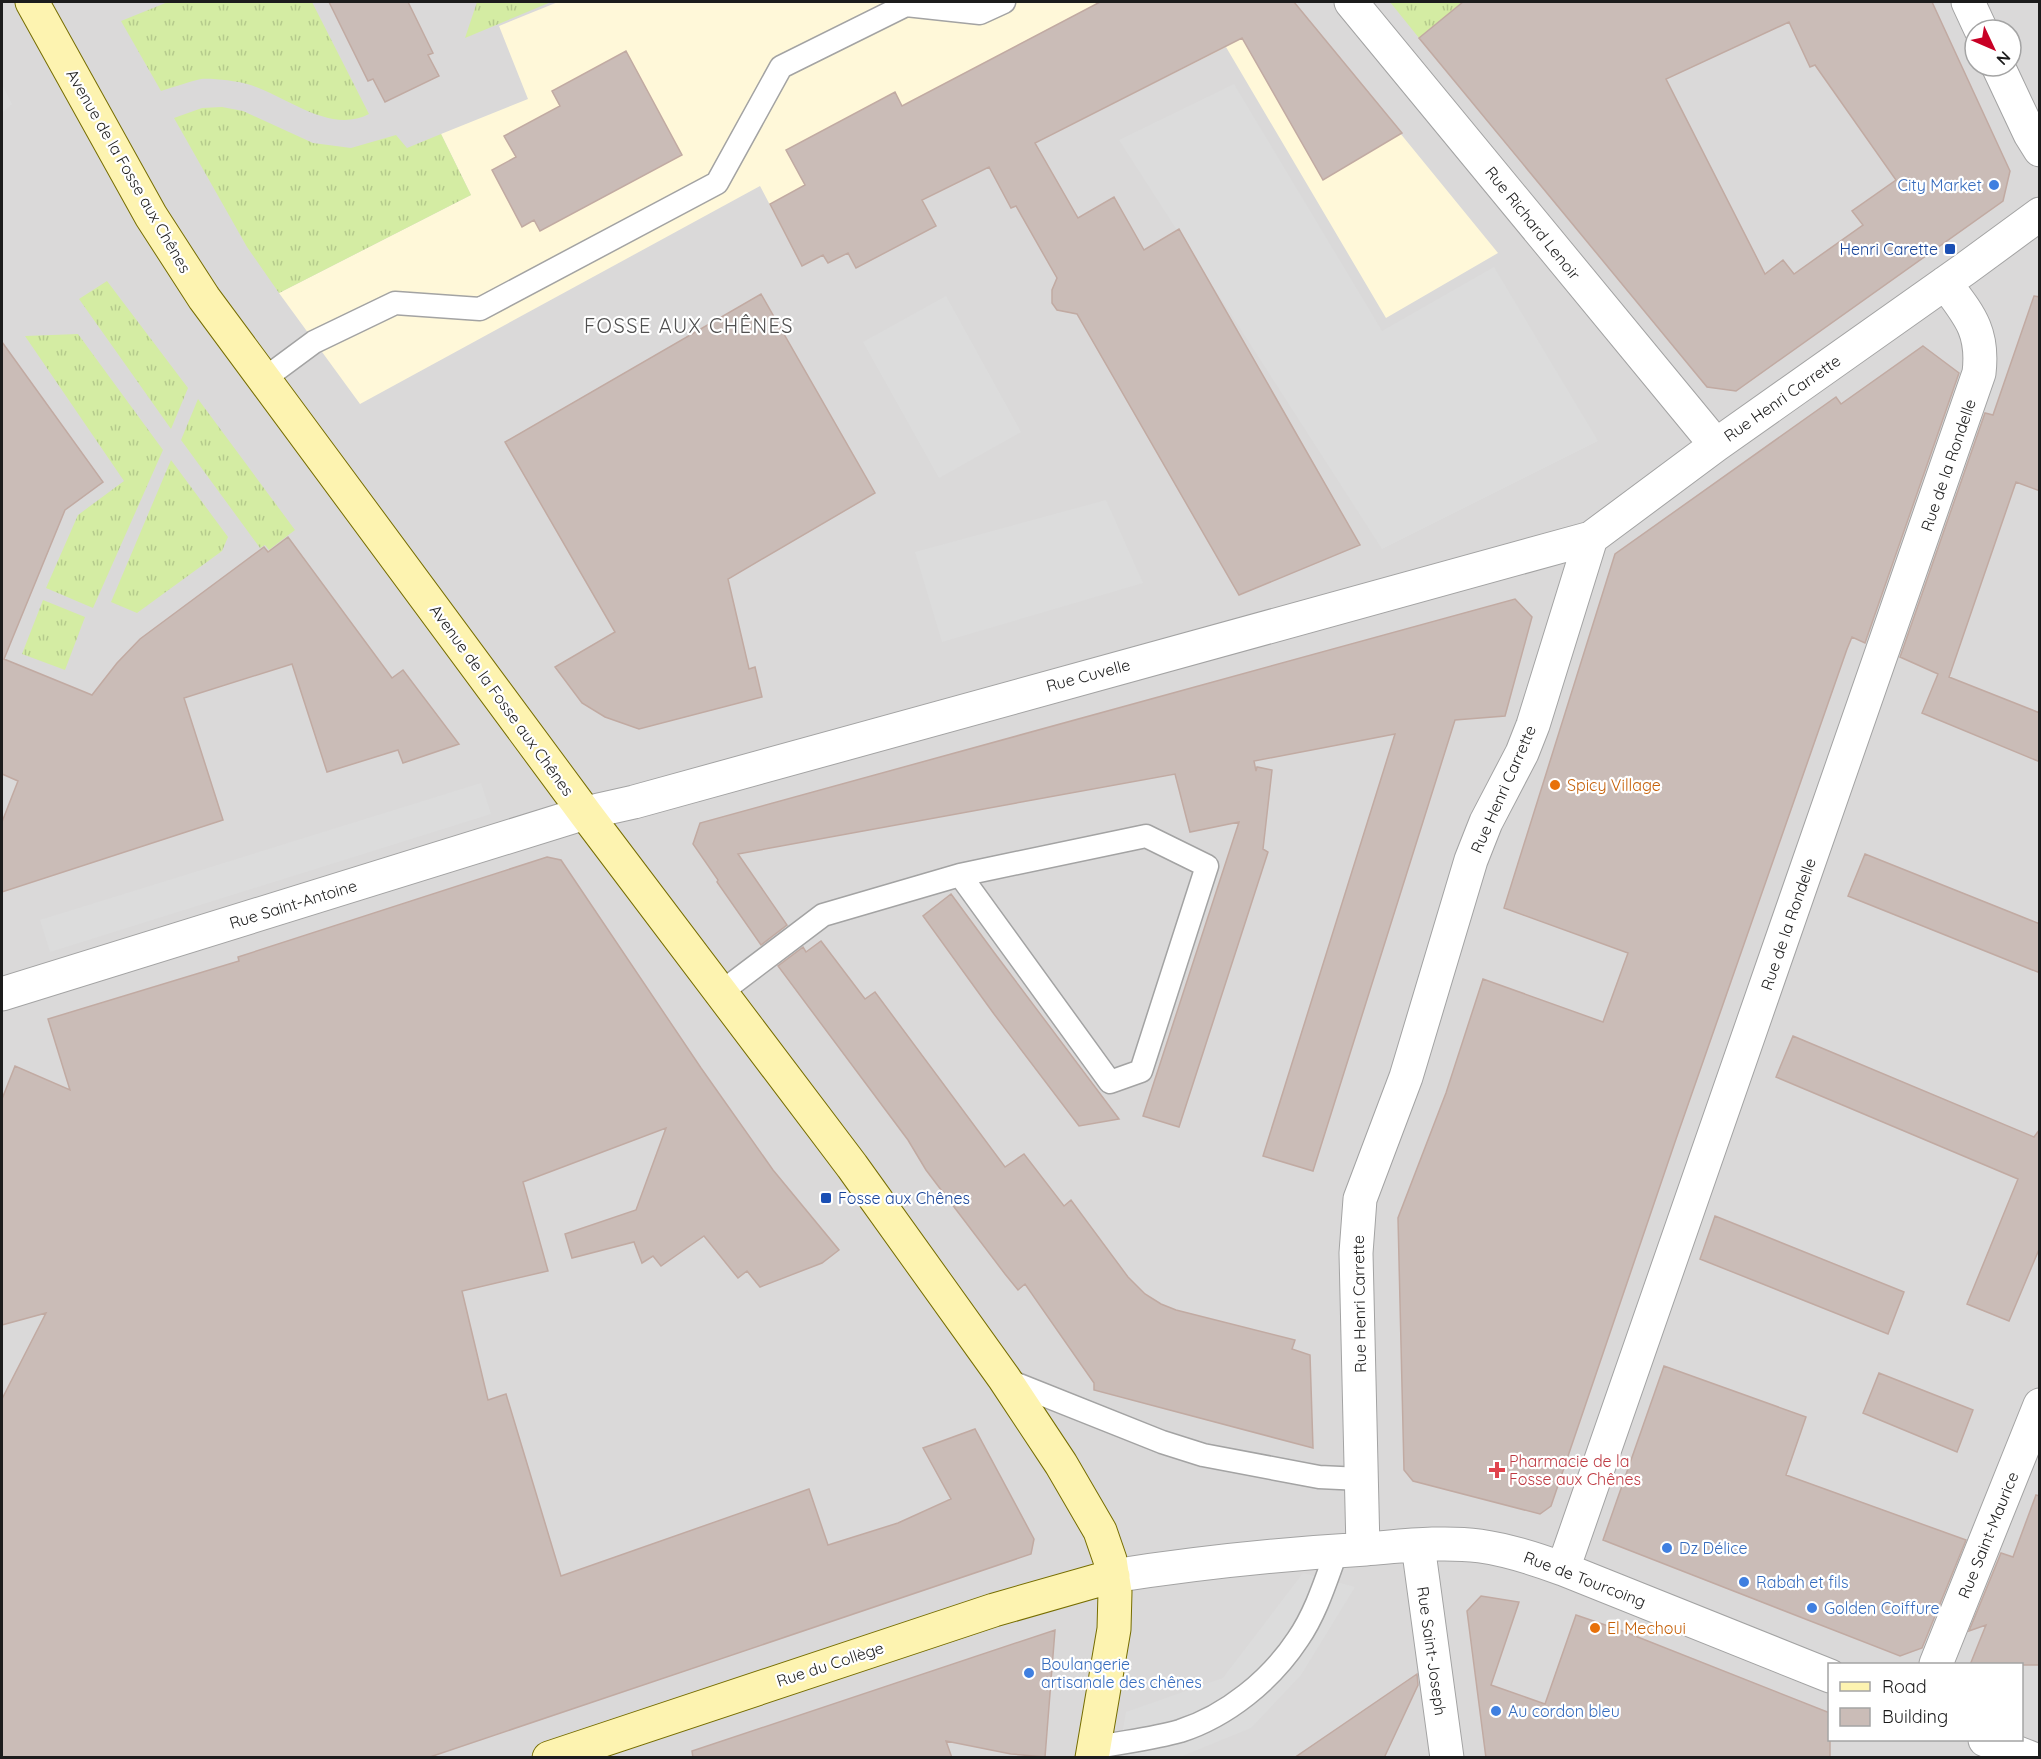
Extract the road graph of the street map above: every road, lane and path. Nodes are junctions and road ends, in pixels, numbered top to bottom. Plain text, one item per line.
1 (32, 2) edge
2 (1004, 2) edge
3 (1351, 2) edge
4 (1968, 2) edge
5 (1975, 18) edge
6 (2004, 78) edge
7 (2040, 150) edge
8 (2040, 214) edge
9 (1945, 283) junction
10 (264, 379) junction
11 (1716, 445) junction
12 (1591, 538) junction
13 (585, 813) junction
14 (960, 875) junction
15 (720, 993) junction
16 (2, 995) edge
17 (1004, 1378) junction
18 (2040, 1404) edge
19 (1361, 1479) junction
20 (1418, 1545) junction
21 (1350, 1550) junction
22 (1563, 1569) junction
23 (1113, 1576) junction
24 (1937, 1663) edge
25 (1828, 1675) edge
26 (1976, 1741) edge
27 (1988, 1741) edge
28 (1093, 1753) edge
29 (549, 1758) edge
30 (1447, 1758) edge
31 (1975, 1758) edge
32 (2031, 1758) edge

1 - 10 street, Avenue de la Fosse aux Chênes
2 - 10 lane
3 - 11 street, Rue Richard Lenoir
4 - 5 street
6 - 7 street
8 - 9 street, Rue Henri Carrette
9 - 11 street, Rue Henri Carrette
9 - 22 street, Rue de la Rondelle
10 - 13 street, Avenue de la Fosse aux Chênes
11 - 12 street, Rue Henri Carrette
12 - 13 street, Rue Cuvelle
12 - 19 street, Rue Henri Carrette
13 - 15 street, Avenue de la Fosse aux Chênes
13 - 16 street, Rue Saint-Antoine
14 - 14 lane
14 - 15 lane
15 - 17 street, Avenue de la Fosse aux Chênes
17 - 19 lane
17 - 23 street, Avenue de la Fosse aux Chênes
18 - 24 street, Rue Saint-Maurice
19 - 21 street, Rue Henri Carrette
20 - 21 street, Rue de Tourcoing
20 - 22 street, Rue de Tourcoing
20 - 30 street, Rue Saint-Joseph
21 - 23 street, Rue de Tourcoing
21 - 28 lane
22 - 25 street, Rue de Tourcoing
23 - 28 street, Avenue de la Fosse aux Chênes
23 - 29 street, Rue du Collège
26 - 31 street
27 - 32 street

